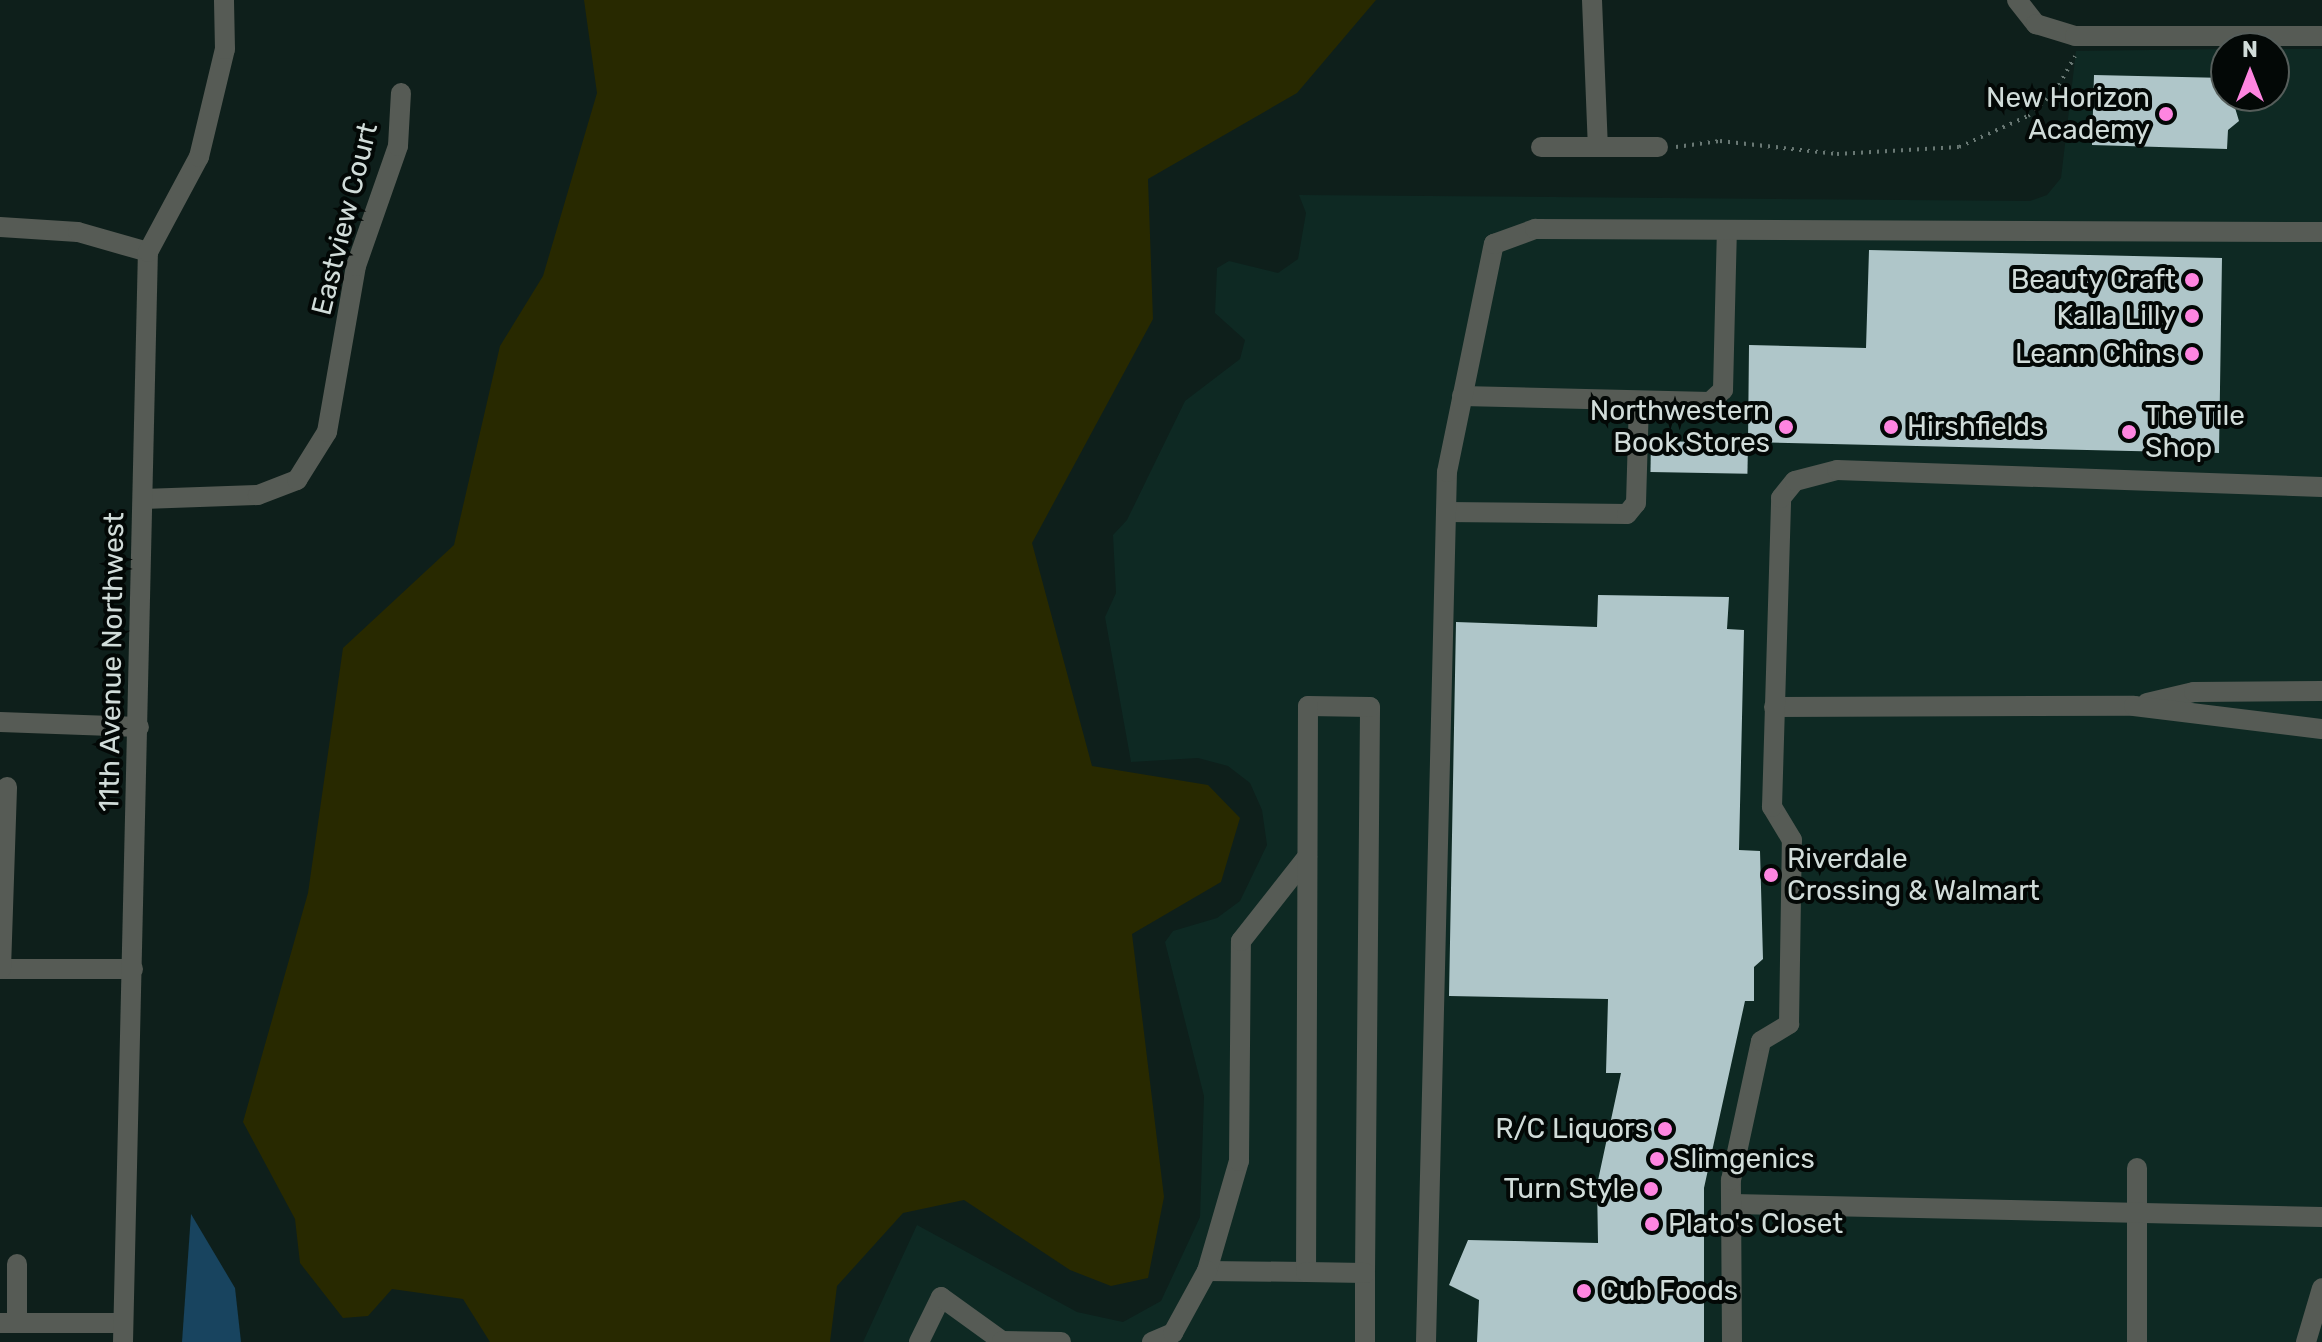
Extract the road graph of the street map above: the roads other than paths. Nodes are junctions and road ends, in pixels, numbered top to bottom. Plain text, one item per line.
1 (224, 0) edge
2 (1592, 0) edge
3 (2017, 0) edge
4 (2322, 36) edge
5 (401, 93) dead end
6 (1541, 147) dead end
7 (1598, 147) junction
8 (1658, 147) road end
9 (0, 227) edge
10 (1727, 230) junction
11 (2322, 232) edge
12 (148, 252) junction
13 (1462, 396) junction
14 (1639, 401) junction
15 (2322, 487) edge
16 (143, 499) junction
17 (1446, 512) junction
18 (2322, 691) edge
19 (2134, 706) junction
20 (1774, 707) junction
21 (0, 722) edge
22 (139, 727) junction
23 (2322, 729) edge
24 (7, 787) dead end
25 (1307, 857) junction
26 (0, 969) edge
27 (133, 969) junction
28 (2137, 1168) dead end
29 (1733, 1204) junction
30 (2136, 1213) junction
31 (2322, 1217) edge
32 (17, 1264) dead end
33 (1207, 1271) junction
34 (1306, 1272) junction
35 (1365, 1273) junction
36 (2322, 1288) edge
37 (9, 1323) edge
38 (123, 1332) edge
39 (919, 1342) edge
40 (1061, 1342) edge
41 (1152, 1342) edge
42 (1365, 1342) edge
43 (1426, 1342) edge
44 (1732, 1342) edge
45 (2137, 1342) edge
46 (2306, 1342) edge

1 - 12 street, 11th Avenue Northwest
2 - 7 street
3 - 4 street
5 - 16 street, Eastview Court
6 - 7 street
7 - 8 street
9 - 12 street
10 - 11 street
10 - 13 street
10 - 14 street
12 - 16 street, 11th Avenue Northwest
13 - 14 street
13 - 17 street
14 - 17 street
15 - 20 street
16 - 22 street, 11th Avenue Northwest
17 - 43 street
18 - 19 street
19 - 20 street
19 - 23 street
20 - 29 street
21 - 22 street
22 - 27 street, 11th Avenue Northwest
24 - 26 street
25 - 33 street
25 - 34 street
25 - 35 street
26 - 27 street
27 - 38 street, 11th Avenue Northwest
28 - 30 street
29 - 30 street
29 - 44 street
30 - 31 street
30 - 45 street
32 - 37 street
33 - 34 street
33 - 41 street
34 - 35 street
35 - 42 street
36 - 46 street
37 - 38 street
39 - 40 street

